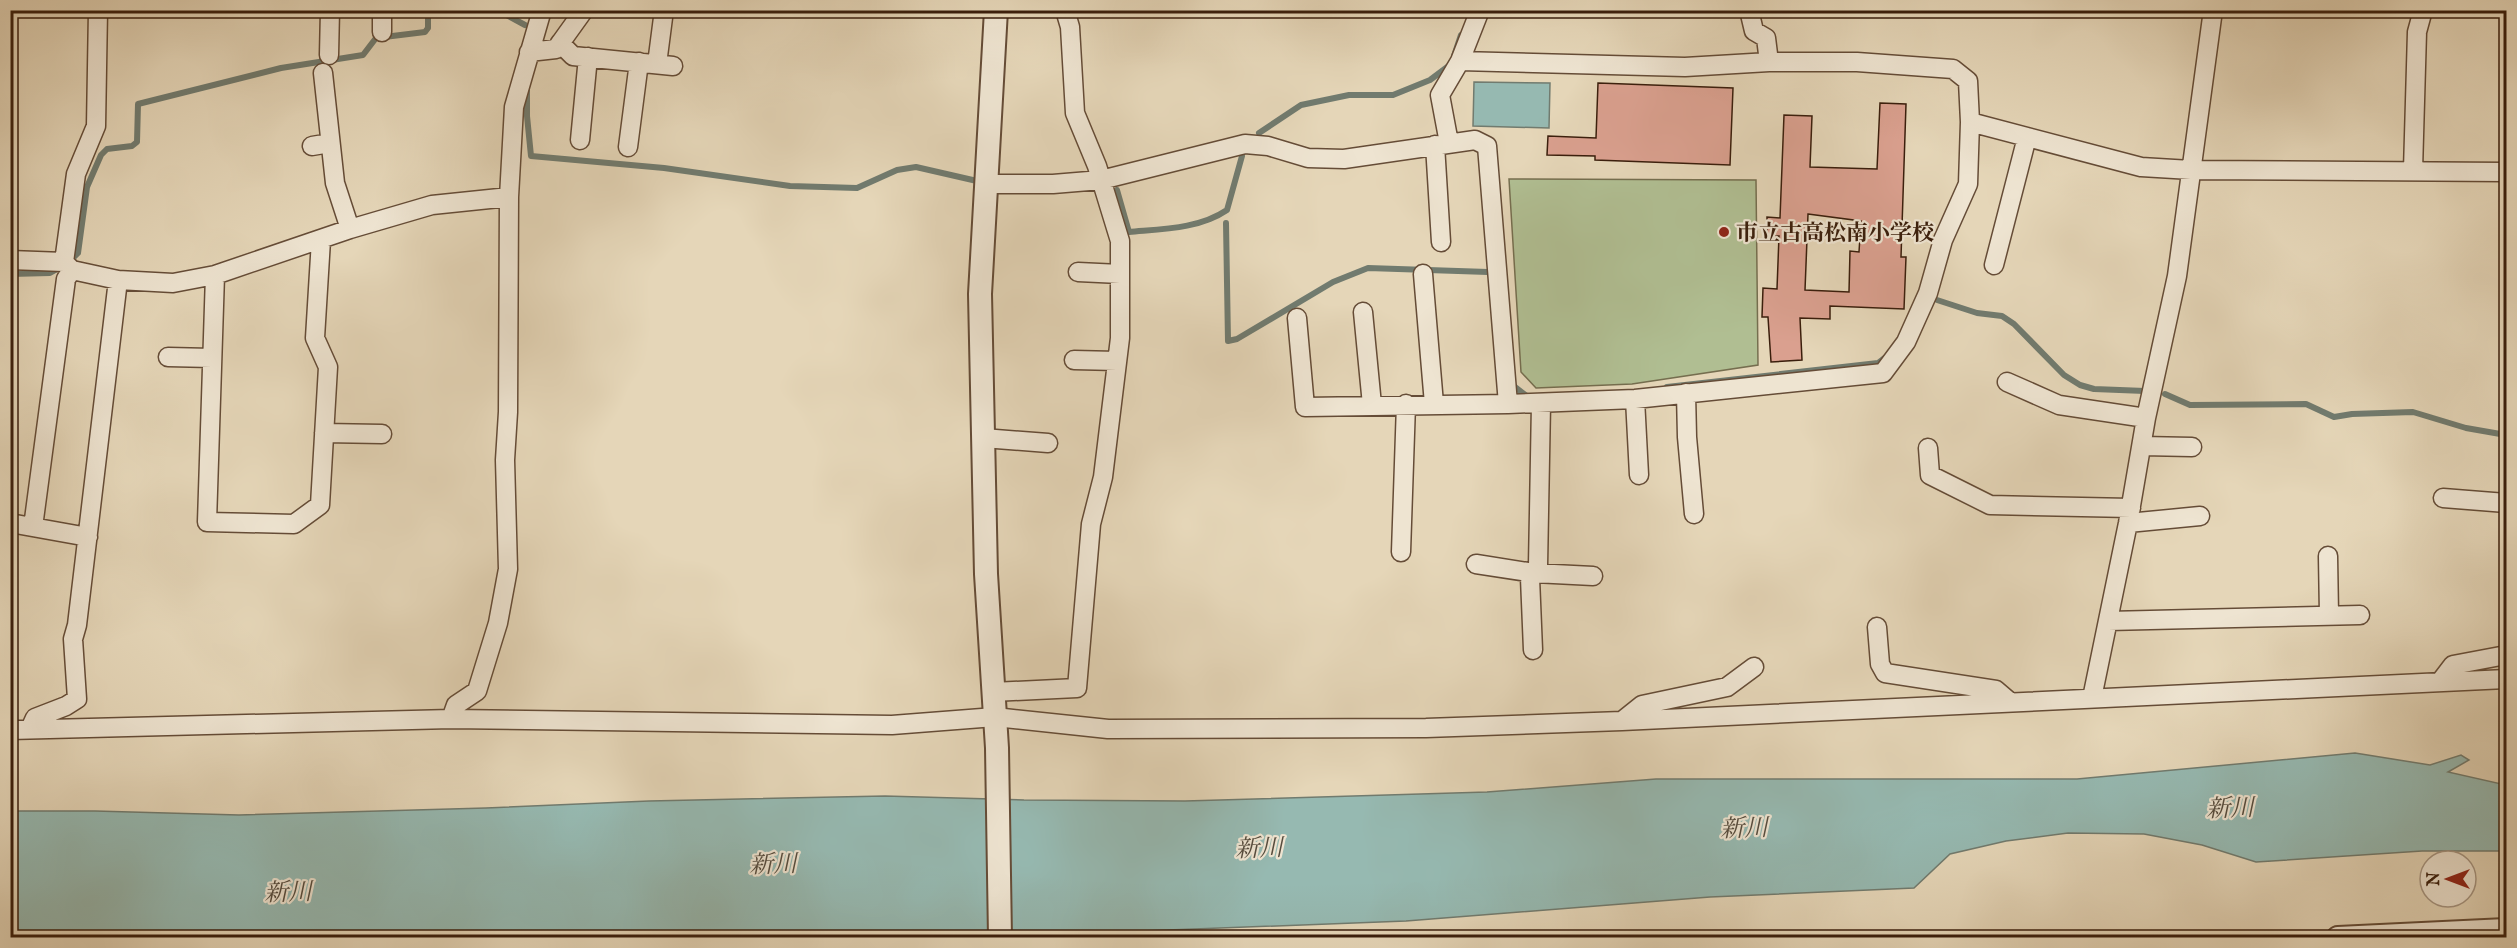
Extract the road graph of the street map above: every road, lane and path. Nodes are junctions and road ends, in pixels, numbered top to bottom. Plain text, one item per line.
1 (98, 10) edge
2 (330, 10) edge
3 (382, 10) edge
4 (542, 10) edge
5 (584, 10) edge
6 (664, 10) edge
7 (996, 10) edge
8 (1065, 10) edge
9 (1479, 10) edge
10 (1749, 10) edge
11 (2213, 10) edge
12 (2423, 10) edge
13 (382, 32) dead end
14 (560, 43) junction
15 (529, 52) junction
16 (329, 55) dead end
17 (588, 57) junction
18 (1460, 62) junction
19 (1769, 62) junction
20 (656, 64) junction
21 (323, 72) dead end
22 (1970, 122) junction
23 (2027, 137) junction
24 (580, 140) dead end
25 (330, 143) junction
26 (1442, 144) junction
27 (312, 146) dead end
28 (628, 147) dead end
29 (2191, 170) junction
30 (2413, 170) junction
31 (2506, 172) edge
32 (1101, 180) junction
33 (987, 184) junction
34 (509, 197) junction
35 (350, 229) junction
36 (321, 240) junction
37 (1441, 242) dead end
38 (10, 260) edge
39 (1994, 265) dead end
40 (68, 266) junction
41 (1078, 272) dead end
42 (1120, 273) junction
43 (1423, 274) dead end
44 (215, 275) junction
45 (118, 280) junction
46 (1362, 312) dead end
47 (1297, 318) dead end
48 (168, 357) dead end
49 (212, 358) junction
50 (1074, 360) dead end
51 (1117, 361) junction
52 (2007, 382) dead end
53 (1686, 393) junction
54 (1635, 399) junction
55 (1406, 404) junction
56 (1434, 404) junction
57 (1508, 404) junction
58 (1541, 404) junction
59 (1372, 405) junction
60 (2146, 418) junction
61 (324, 433) junction
62 (382, 434) dead end
63 (983, 438) junction
64 (1048, 443) dead end
65 (2142, 446) junction
66 (2192, 447) dead end
67 (1928, 448) dead end
68 (1638, 475) dead end
69 (2443, 498) dead end
70 (2506, 503) edge
71 (1695, 514) dead end
72 (2129, 515) junction
73 (2200, 516) dead end
74 (10, 523) edge
75 (33, 527) junction
76 (88, 537) junction
77 (1401, 552) dead end
78 (2328, 556) dead end
79 (1476, 564) dead end
80 (1534, 573) junction
81 (1593, 576) dead end
82 (2330, 615) junction
83 (2360, 615) dead end
84 (2108, 621) junction
85 (1877, 627) dead end
86 (1533, 650) dead end
87 (2506, 655) edge
88 (1754, 667) dead end
89 (2506, 679) edge
90 (2440, 682) junction
91 (993, 692) junction
92 (2092, 698) junction
93 (2010, 702) junction
94 (995, 717) junction
95 (451, 718) junction
96 (1622, 722) junction
97 (30, 729) junction
98 (10, 730) edge
99 (2506, 930) edge
100 (1000, 938) edge
101 (2338, 938) edge

1 - 40 street
2 - 16 street
3 - 13 street
4 - 15 street
5 - 14 street
6 - 20 street
7 - 33 street
8 - 32 street
9 - 18 street
10 - 19 street
11 - 29 street
12 - 30 street
14 - 15 street
14 - 17 street
15 - 34 street
17 - 20 street
17 - 24 street
18 - 19 street
18 - 26 street
19 - 22 street
20 - 28 street
21 - 25 street
22 - 23 street
22 - 53 street
23 - 29 street
23 - 39 street
25 - 27 street
25 - 35 street
26 - 32 street
26 - 37 street
26 - 57 street
29 - 30 street
29 - 60 street
30 - 31 street
32 - 33 street
32 - 42 street
33 - 63 street
34 - 35 street
34 - 95 street
35 - 36 street
36 - 44 street
36 - 61 street
38 - 40 street
40 - 45 street
40 - 75 street
41 - 42 street
42 - 51 street
43 - 56 street
44 - 45 street
44 - 49 street
45 - 76 street
46 - 59 street
47 - 59 street
48 - 49 street
49 - 61 street
50 - 51 street
51 - 91 street
52 - 60 street
53 - 54 street
53 - 71 street
54 - 58 street
54 - 68 street
55 - 56 street
55 - 59 street
55 - 77 street
56 - 57 street
57 - 58 street
58 - 80 street
60 - 65 street
61 - 62 street
63 - 64 street
63 - 91 street
65 - 66 street
65 - 72 street
67 - 72 street
69 - 70 street
72 - 73 street
72 - 84 street
74 - 75 street
75 - 76 street
76 - 97 street
78 - 82 street
79 - 80 street
80 - 81 street
80 - 86 street
82 - 83 street
82 - 84 street
84 - 92 street
85 - 93 street
87 - 90 street
88 - 96 street
89 - 90 street
90 - 92 street
91 - 94 street
92 - 93 street
93 - 96 street
94 - 95 street
94 - 96 street
94 - 100 street
95 - 97 street
97 - 98 street
99 - 101 street

